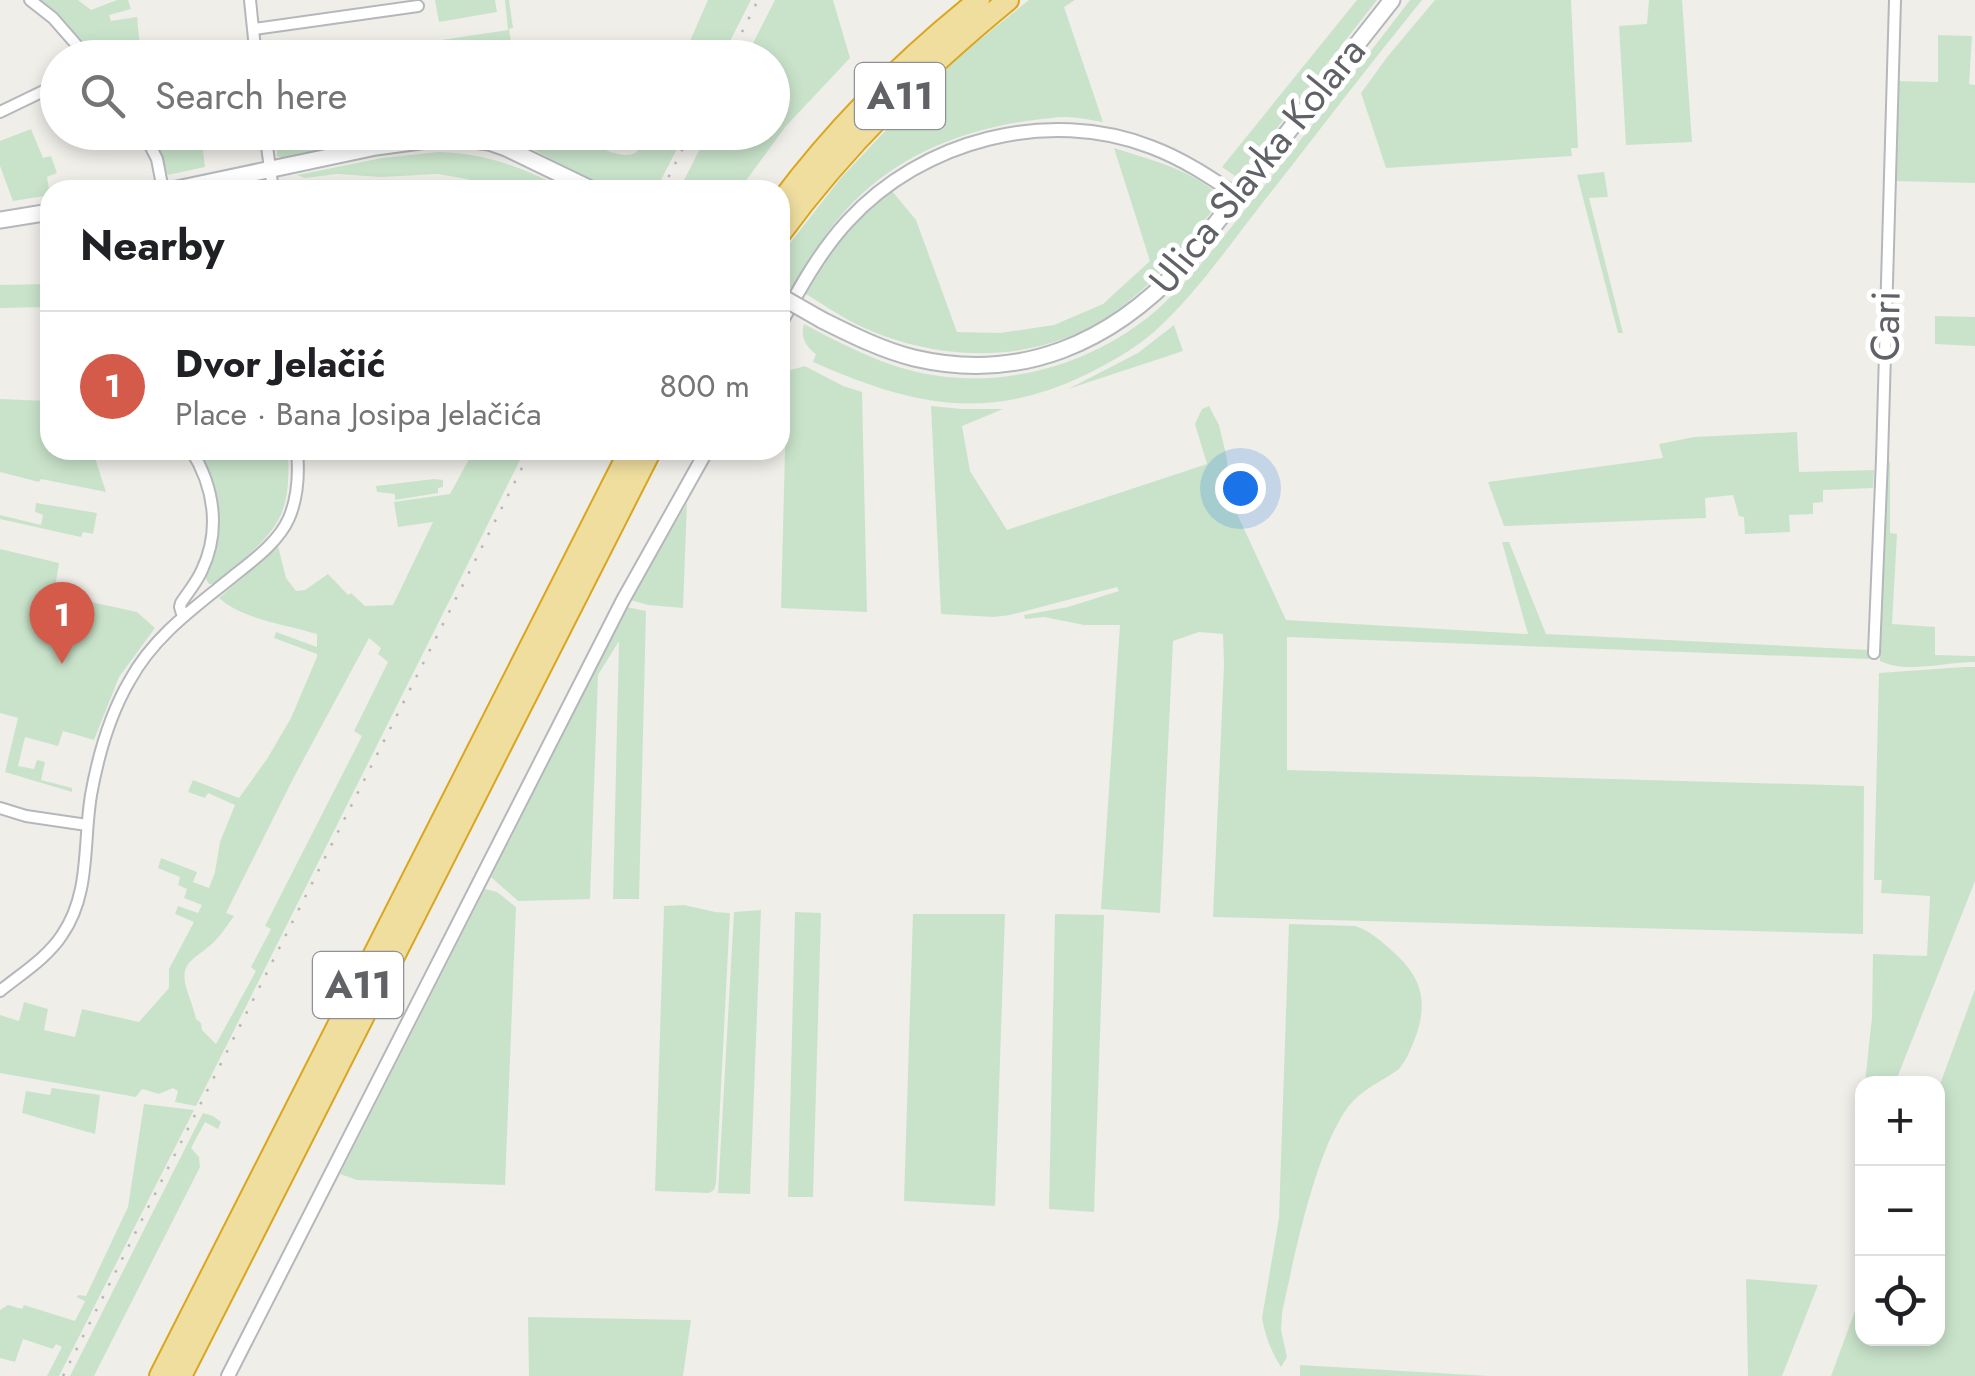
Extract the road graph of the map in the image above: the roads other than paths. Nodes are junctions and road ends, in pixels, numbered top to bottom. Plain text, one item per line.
1 (30, 0) edge
2 (250, 0) edge
3 (978, 0) edge
4 (1008, 0) edge
5 (1392, 0) edge
6 (1895, 0) edge
7 (418, 6) dead end
8 (254, 29) junction
9 (72, 40) edge
10 (255, 40) edge
11 (40, 93) edge
12 (0, 112) edge
13 (152, 150) edge
14 (268, 150) edge
15 (363, 150) edge
16 (510, 150) edge
17 (271, 168) junction
18 (161, 180) edge
19 (217, 180) edge
20 (272, 180) edge
21 (573, 180) edge
22 (790, 191) edge
23 (1238, 196) junction
24 (40, 214) edge
25 (0, 220) edge
26 (790, 221) edge
27 (790, 302) edge
28 (790, 308) edge
29 (197, 460) edge
30 (298, 460) edge
31 (625, 460) edge
32 (646, 460) edge
33 (702, 460) edge
34 (183, 616) junction
35 (1874, 653) dead end
36 (0, 808) edge
37 (88, 825) junction
38 (0, 991) edge
39 (160, 1376) edge
40 (181, 1376) edge
41 (228, 1376) edge

1 - 9 street
2 - 8 street
3 - 22 highway, A11
4 - 26 highway, A11
5 - 23 main road, Ulica Slavka Kolara
6 - 35 street, Cari
7 - 8 street
8 - 10 street
11 - 12 street
13 - 18 street
14 - 17 street
15 - 17 main road
16 - 21 main road
17 - 19 main road
17 - 20 street
23 - 27 main road, Ulica Slavka Kolara, bridge
23 - 28 street
24 - 25 main road
29 - 34 street
30 - 34 street
31 - 39 highway, A11
32 - 40 highway, A11
33 - 41 street
34 - 37 street
36 - 37 street
37 - 38 street

